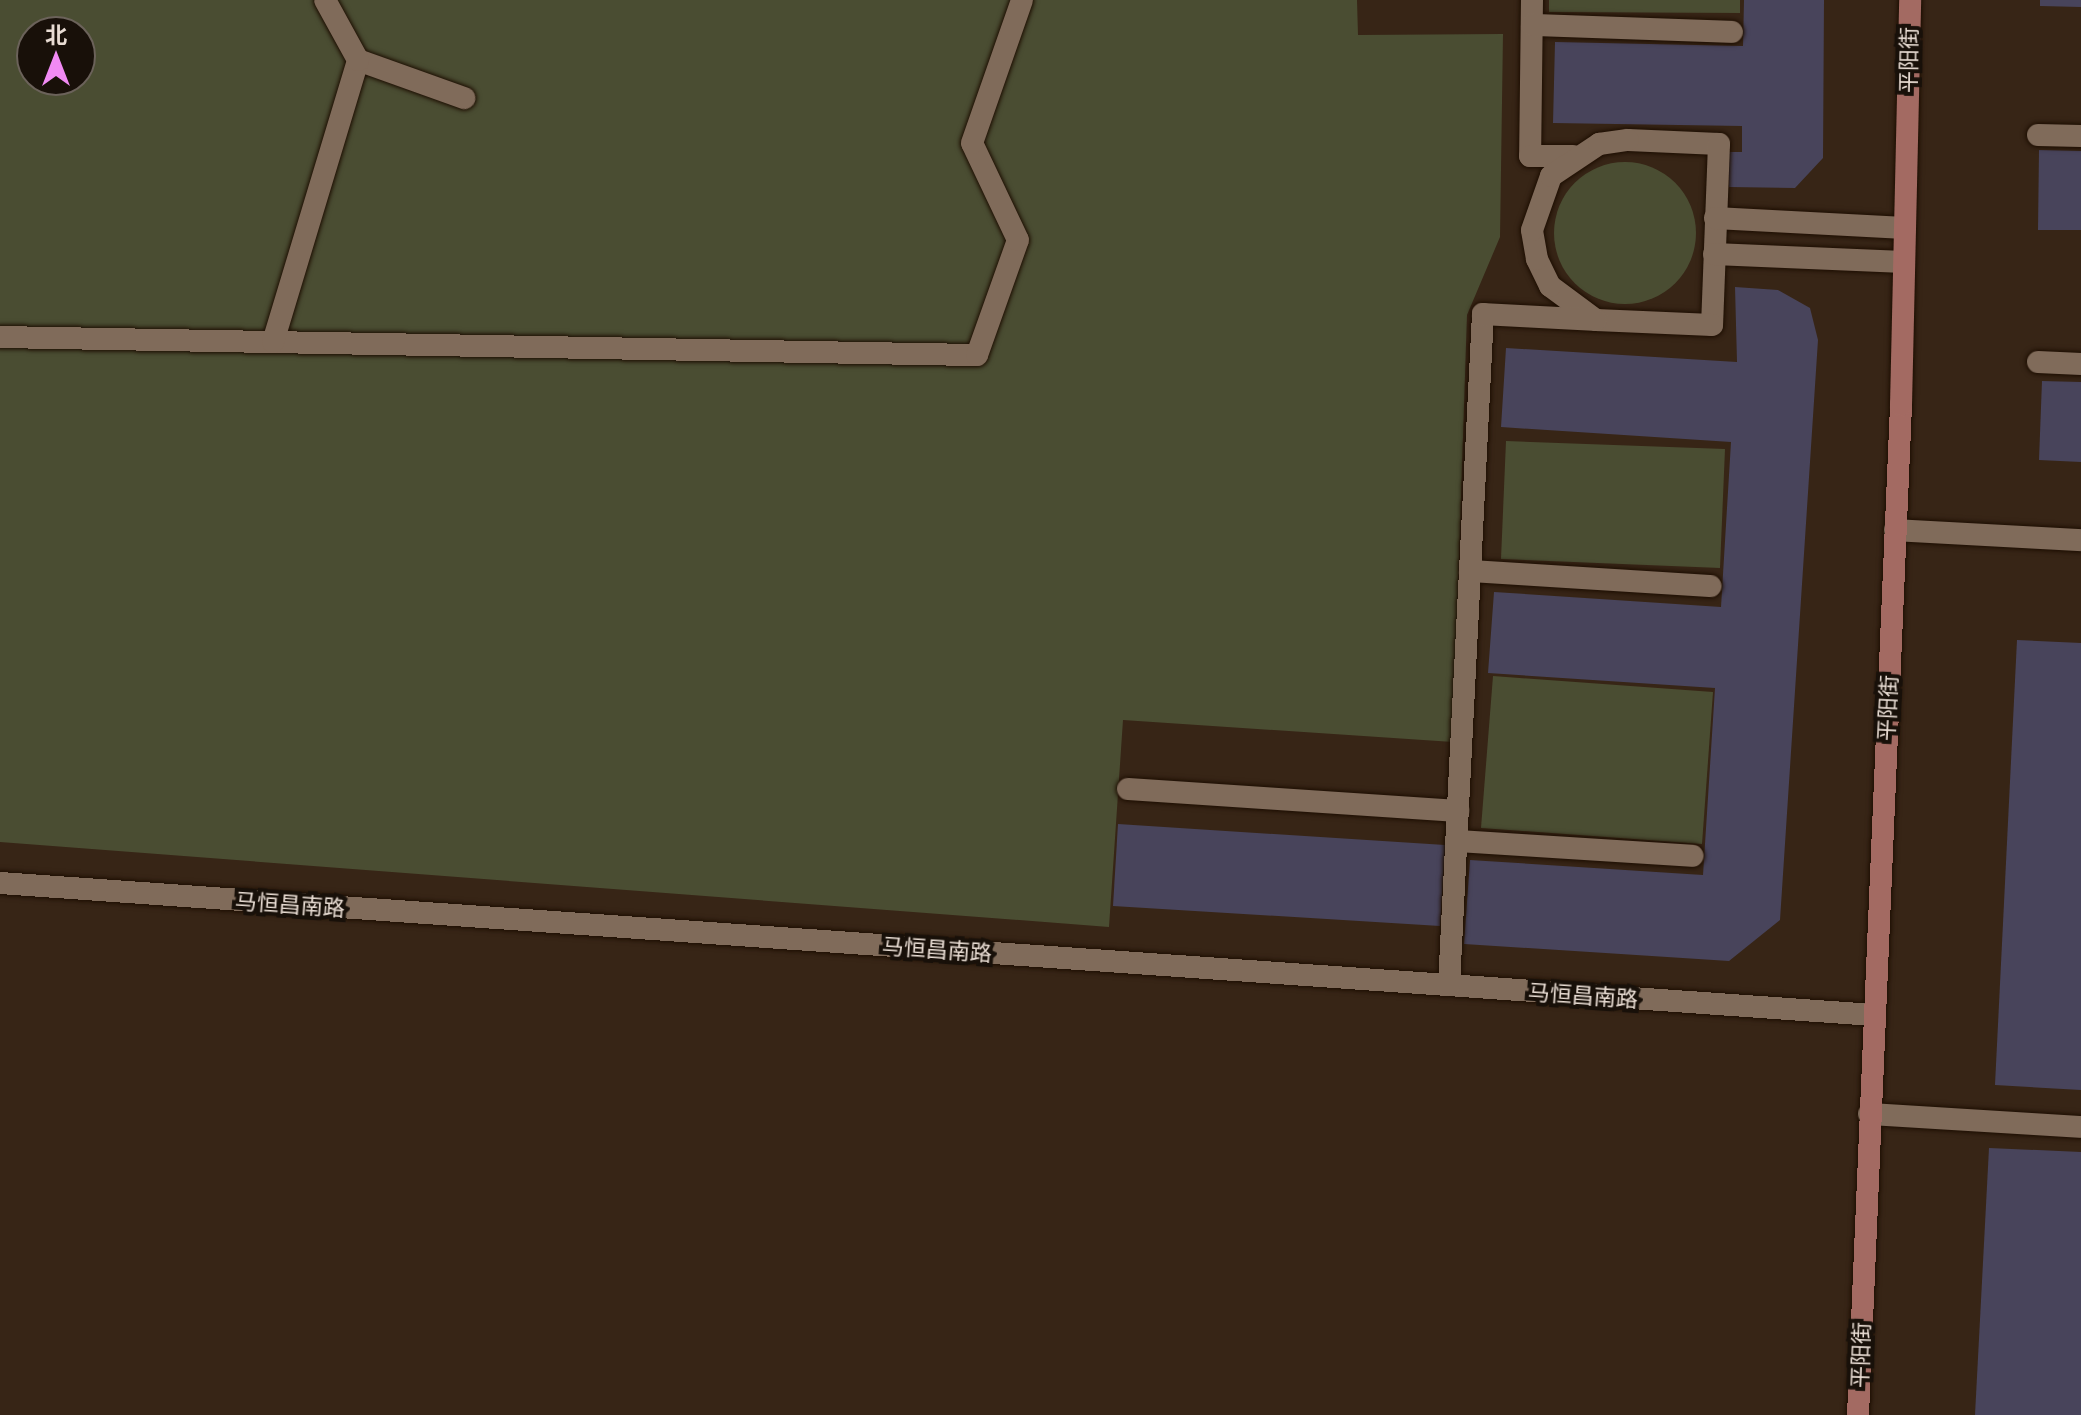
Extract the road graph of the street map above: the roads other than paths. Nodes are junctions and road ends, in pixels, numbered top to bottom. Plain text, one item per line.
1 (325, 0) edge
2 (1022, 0) edge
3 (1532, 0) edge
4 (1910, 0) edge
5 (1532, 25) junction
6 (1732, 32) dead end
7 (358, 60) junction
8 (464, 98) dead end
9 (2038, 135) dead end
10 (2081, 136) edge
11 (1573, 156) junction
12 (1715, 218) junction
13 (1905, 228) junction
14 (1714, 254) junction
15 (1904, 262) junction
16 (1596, 320) junction
17 (0, 337) edge
18 (273, 342) junction
19 (2038, 362) dead end
20 (2081, 364) edge
21 (1895, 530) junction
22 (2081, 540) edge
23 (1470, 571) junction
24 (1711, 586) dead end
25 (1128, 789) dead end
26 (1458, 811) junction
27 (1457, 841) junction
28 (1693, 856) dead end
29 (0, 883) edge
30 (1449, 985) junction
31 (1873, 1015) junction
32 (1869, 1114) junction
33 (2081, 1127) edge
34 (1858, 1415) edge

1 - 7 street
2 - 18 street
3 - 5 street
4 - 13 main road, 平阳街
5 - 6 street
5 - 11 street
7 - 8 street
7 - 18 street
9 - 10 street
11 - 12 street
11 - 16 street
12 - 13 street
12 - 14 street
13 - 15 main road, 平阳街
14 - 15 street
14 - 16 street
15 - 21 main road, 平阳街
16 - 23 street
17 - 18 street
19 - 20 street
21 - 22 street
21 - 31 main road, 平阳街
23 - 24 street
23 - 26 street
25 - 26 street
26 - 27 street
27 - 28 street
27 - 30 street
29 - 30 street, 马恒昌南路
30 - 31 street, 马恒昌南路
31 - 32 main road, 平阳街
32 - 33 street
32 - 34 main road, 平阳街

